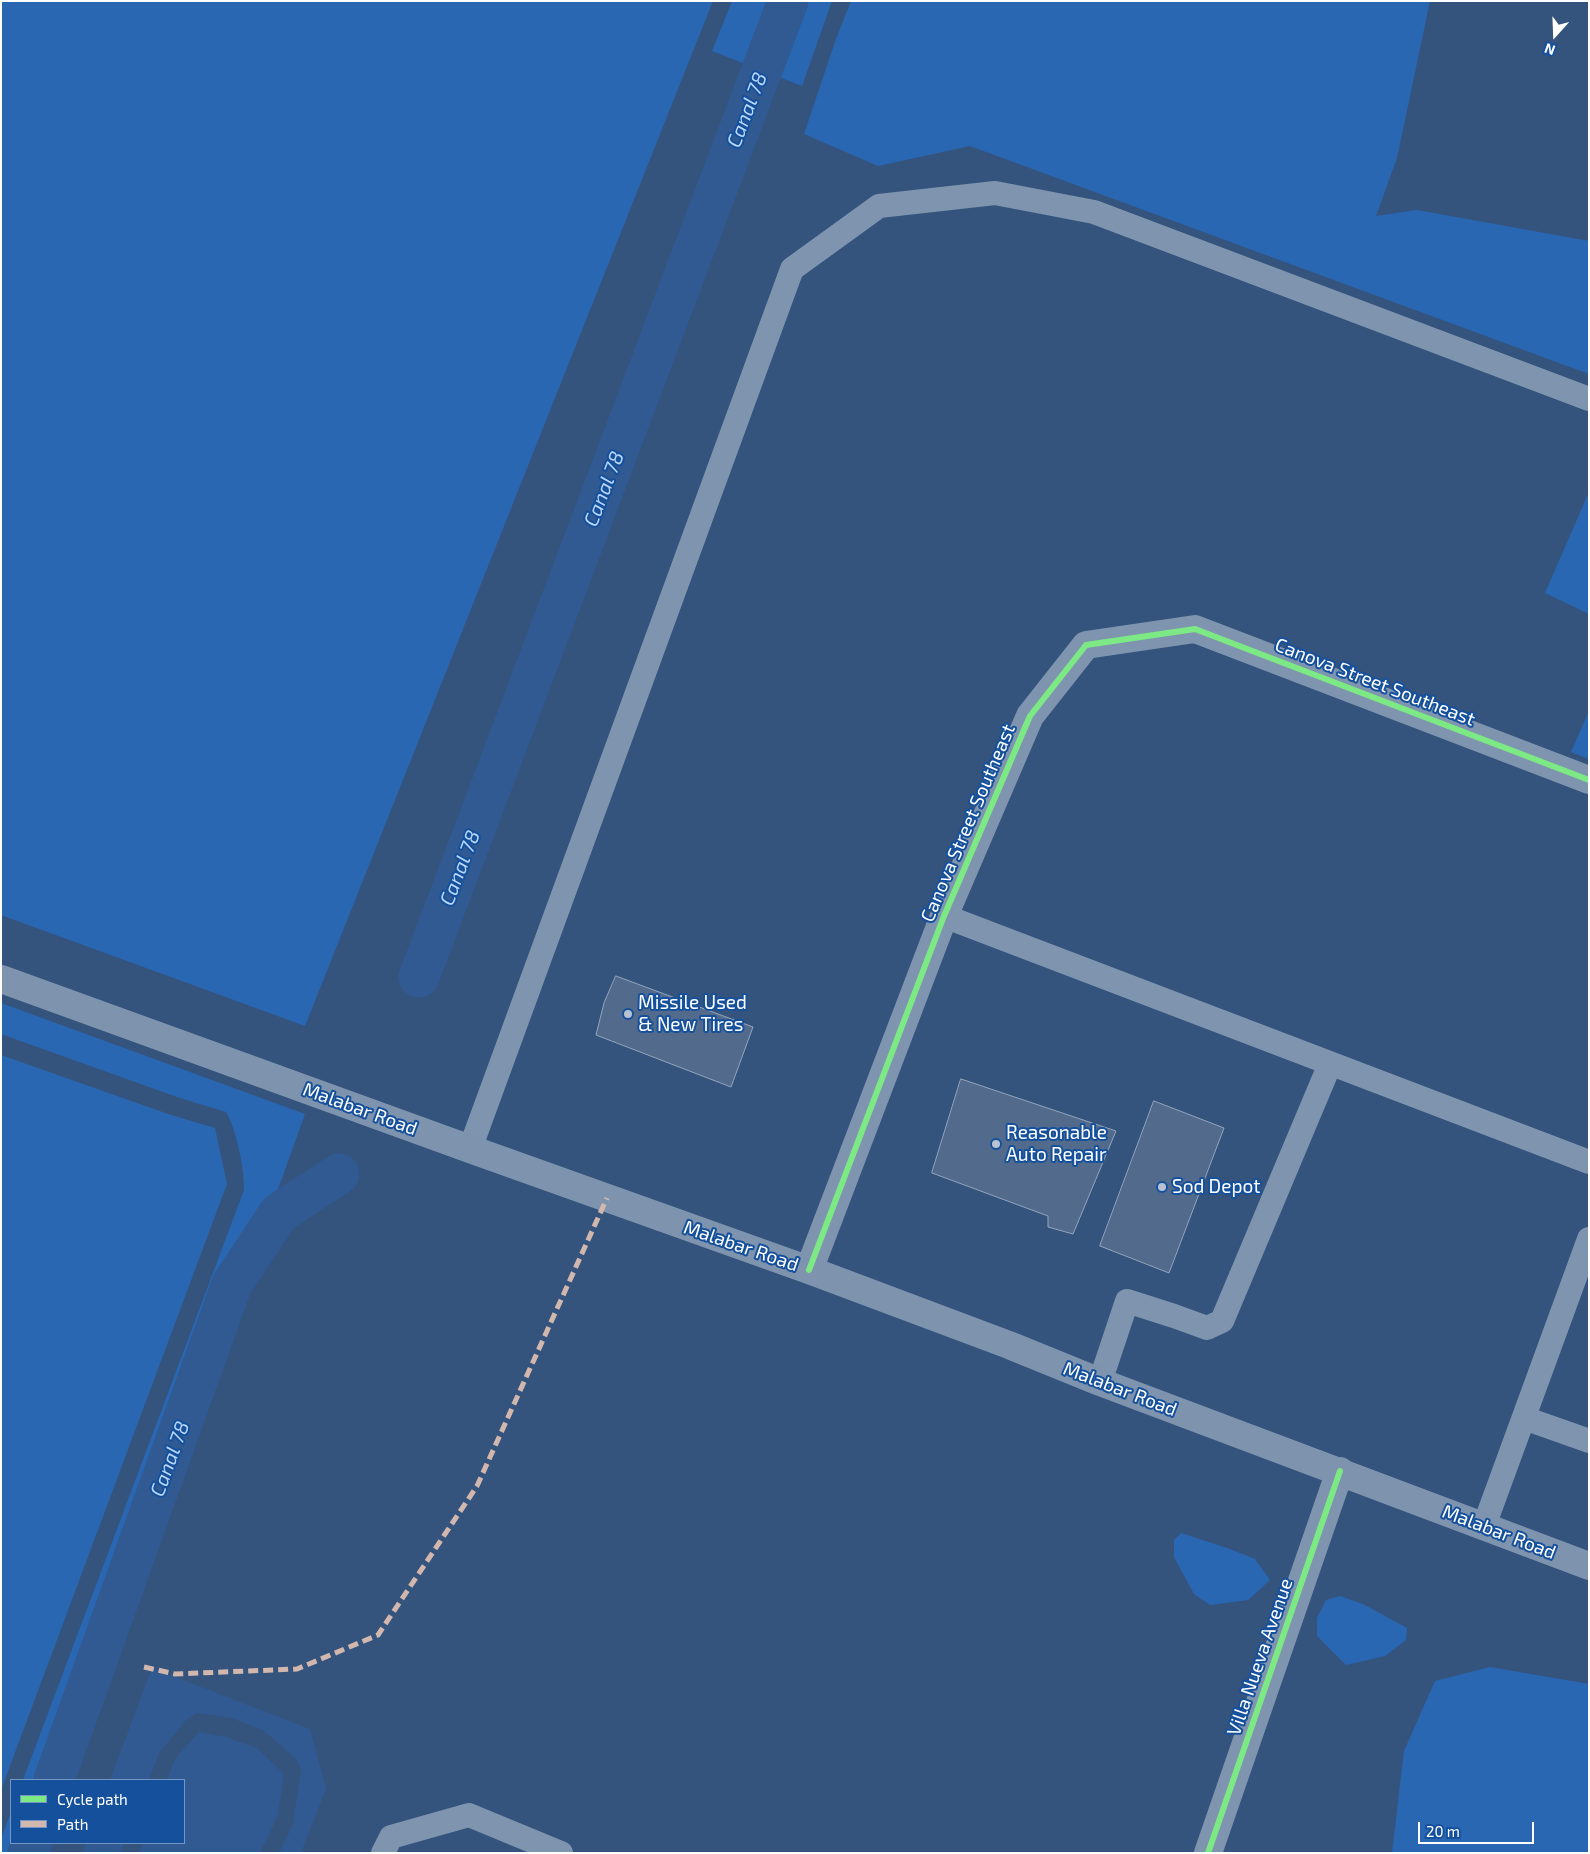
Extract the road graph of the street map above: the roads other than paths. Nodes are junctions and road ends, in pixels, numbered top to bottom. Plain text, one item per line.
1 (1589, 399) edge
2 (1589, 780) edge
3 (944, 916) junction
4 (1, 979) edge
5 (1330, 1064) junction
6 (470, 1149) junction
7 (1589, 1162) edge
8 (1589, 1240) edge
9 (1584, 1269) edge
10 (809, 1270) junction
11 (1100, 1382) junction
12 (1524, 1418) junction
13 (1589, 1441) edge
14 (1340, 1471) junction
15 (1484, 1526) junction
16 (1589, 1566) edge
17 (383, 1853) edge
18 (561, 1853) edge
19 (1208, 1853) edge

1 - 6 lane
2 - 3 street, Canova Street Southeast
3 - 5 lane
3 - 10 street, Canova Street Southeast
4 - 6 main road, Malabar Road
5 - 7 lane
5 - 11 lane
6 - 10 main road, Malabar Road
8 - 9 lane
9 - 12 lane
10 - 11 main road, Malabar Road
11 - 14 main road, Malabar Road
12 - 13 lane
12 - 15 lane
14 - 15 main road, Malabar Road
14 - 19 street, Villa Nueva Avenue
15 - 16 main road, Malabar Road
17 - 18 lane

